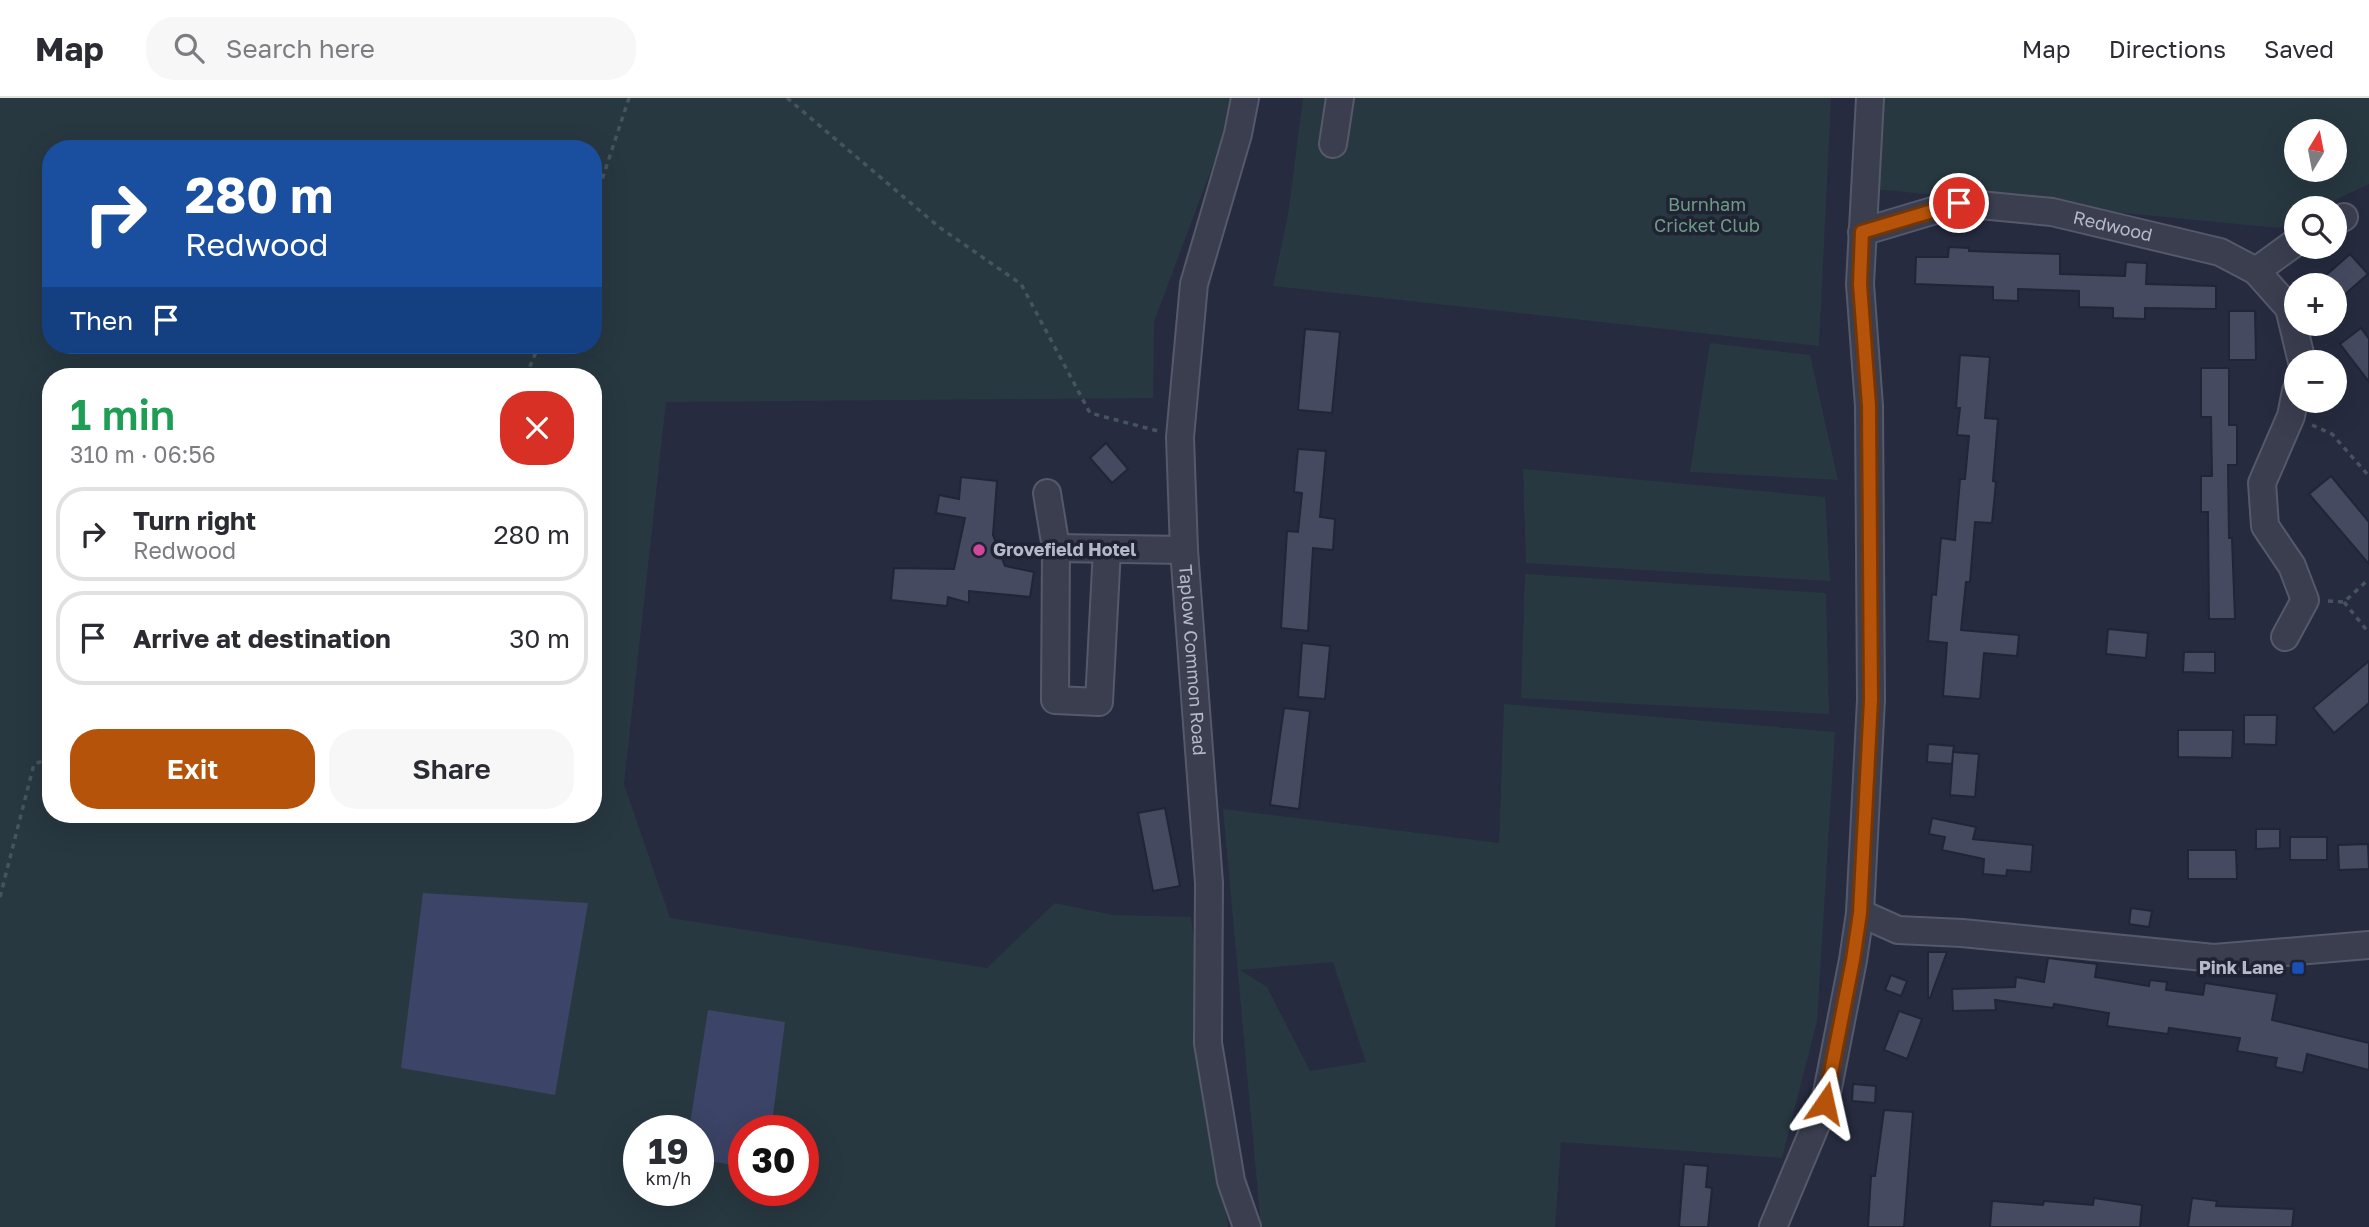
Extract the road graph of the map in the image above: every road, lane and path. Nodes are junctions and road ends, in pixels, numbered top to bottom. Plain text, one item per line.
1 (629, 98) edge
2 (787, 98) edge
3 (1245, 98) edge
4 (1340, 98) edge
5 (1870, 98) edge
6 (1333, 144) dead end
7 (602, 180) edge
8 (1862, 232) junction
9 (2284, 251) edge
10 (2256, 271) junction
11 (2299, 350) edge
12 (2290, 413) edge
13 (2305, 413) edge
14 (1181, 437) junction
15 (2369, 476) edge
16 (1046, 493) dead end
17 (1056, 548) junction
18 (1107, 549) junction
19 (1184, 550) junction
20 (2369, 579) edge
21 (2305, 600) junction
22 (2344, 602) junction
23 (2369, 633) edge
24 (2285, 637) dead end
25 (42, 761) edge
26 (0, 897) edge
27 (1860, 913) junction
28 (1898, 930) junction
29 (2369, 945) edge
30 (1853, 960) junction
31 (1247, 1227) edge
32 (1773, 1227) edge

1 - 7 path
2 - 14 path
3 - 14 street, Taplow Common Road
4 - 6 street
5 - 8 street
8 - 10 street, Redwood
8 - 27 street
9 - 10 street
10 - 11 street, Redwood
12 - 21 street
13 - 15 path
14 - 19 street, Taplow Common Road
16 - 17 street
17 - 18 street
17 - 18 street
18 - 19 street
19 - 31 street, Taplow Common Road
20 - 22 path
21 - 22 path
21 - 24 street
22 - 23 path
25 - 26 path
27 - 28 street
27 - 30 street
28 - 29 street
28 - 30 street
30 - 32 street

